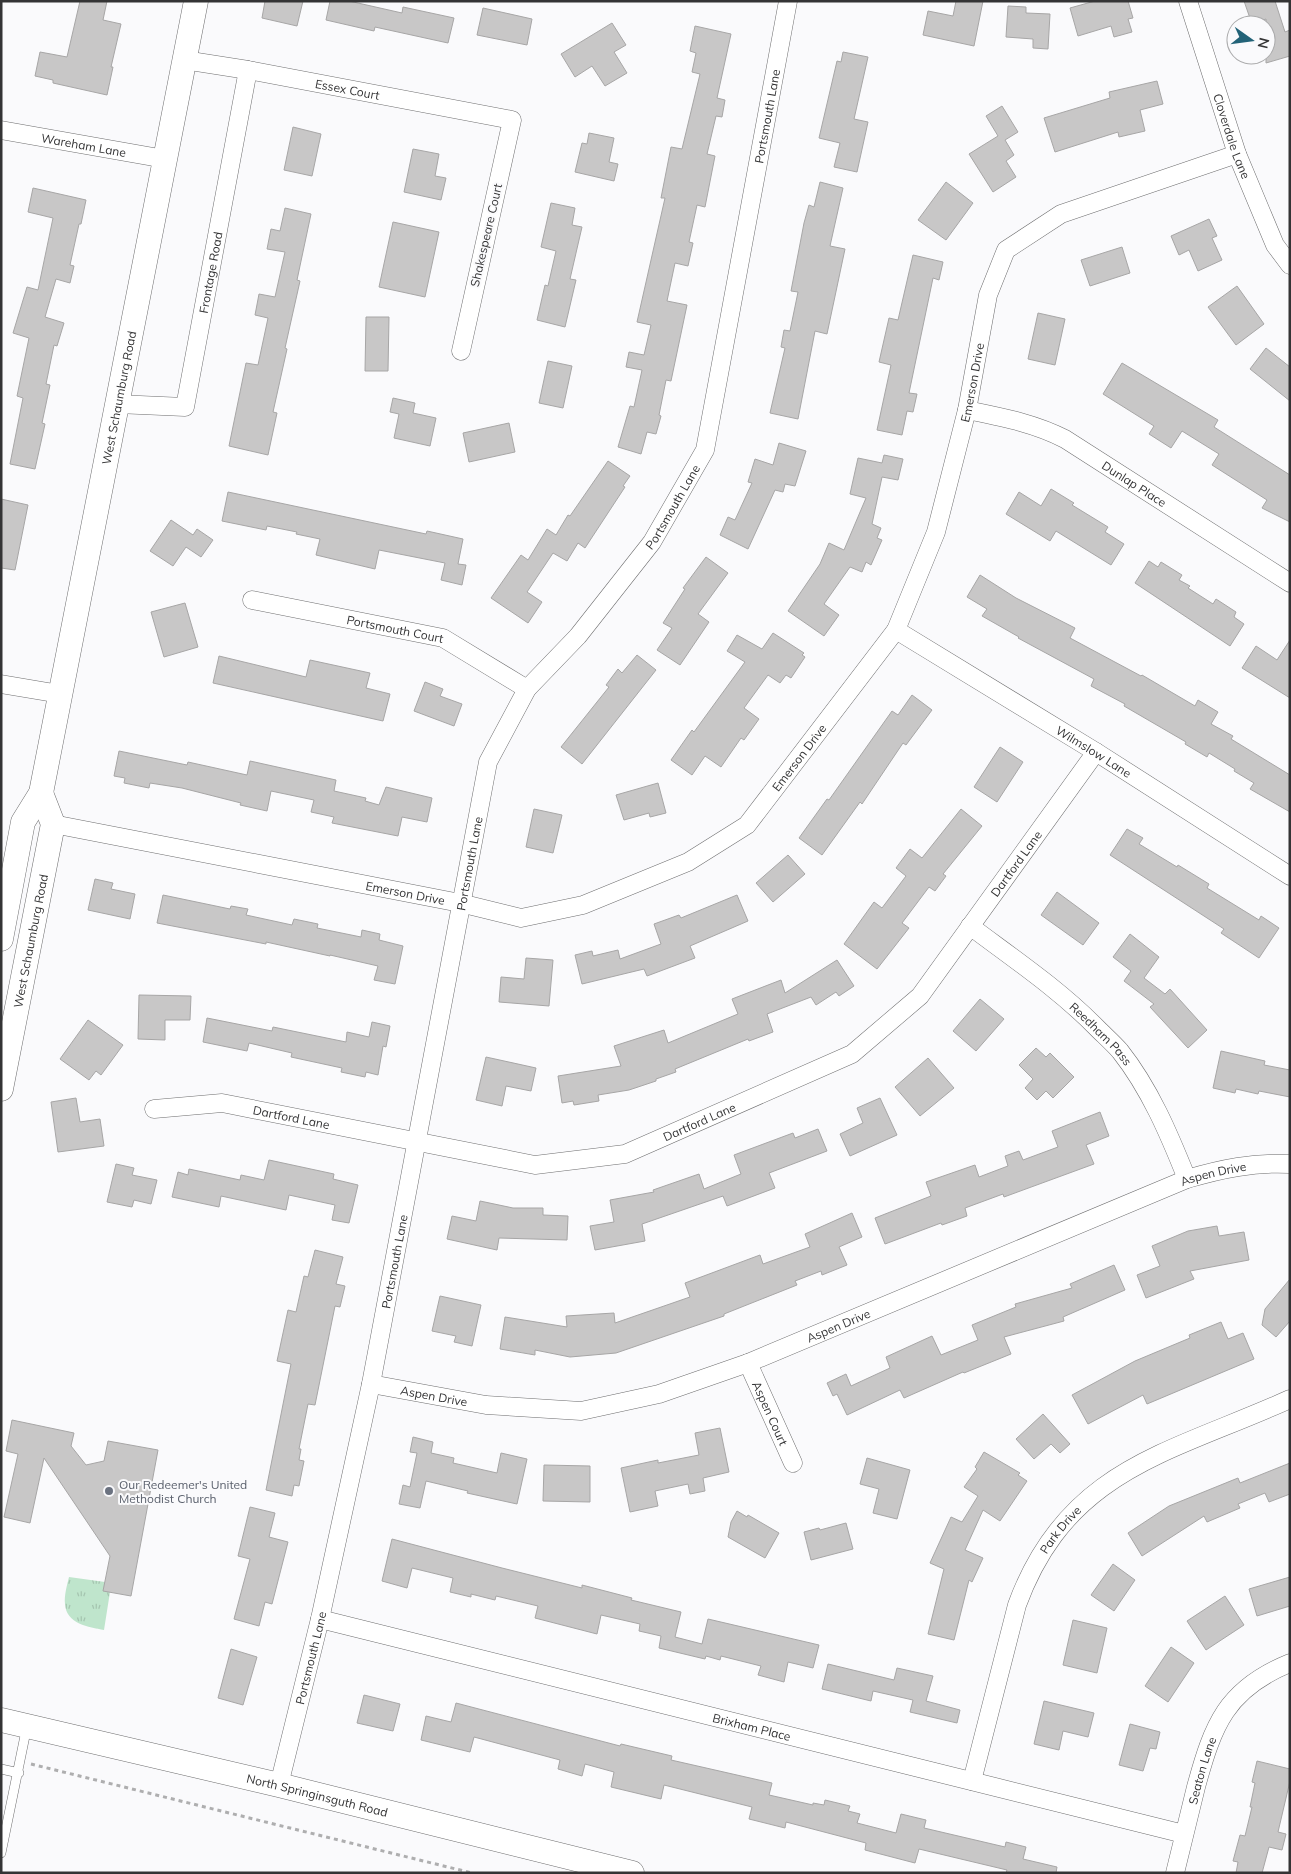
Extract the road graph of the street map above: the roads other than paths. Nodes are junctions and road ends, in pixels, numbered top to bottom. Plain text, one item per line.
1 (196, 1) edge
2 (788, 1) edge
3 (1188, 1) edge
4 (184, 60) junction
5 (248, 70) junction
6 (512, 120) joint
7 (1, 130) edge
8 (1237, 154) junction
9 (165, 159) junction
10 (1290, 265) edge
11 (461, 351) dead end
12 (117, 404) junction
13 (967, 410) junction
14 (1290, 583) edge
15 (252, 600) dead end
16 (896, 630) junction
17 (1, 684) edge
18 (527, 689) junction
19 (60, 694) junction
20 (1096, 752) junction
21 (41, 793) junction
22 (53, 824) junction
23 (1290, 876) edge
24 (460, 903) junction
25 (970, 926) junction
26 (1, 939) edge
27 (1, 1089) edge
28 (154, 1109) dead end
29 (416, 1143) junction
30 (1290, 1164) edge
31 (1187, 1179) junction
32 (748, 1362) junction
33 (371, 1384) junction
34 (1290, 1399) edge
35 (793, 1463) dead end
36 (320, 1619) junction
37 (1290, 1663) edge
38 (1, 1720) edge
39 (27, 1726) junction
40 (1, 1769) edge
41 (19, 1773) junction
42 (972, 1781) junction
43 (279, 1785) junction
44 (1184, 1834) junction
45 (1, 1853) edge
46 (632, 1873) edge
47 (1175, 1873) edge

1 - 4 main road, West Schaumburg Road
2 - 18 street, Portsmouth Lane
3 - 8 street, Cloverdale Lane
4 - 5 street, Essex Court
4 - 9 main road, West Schaumburg Road
5 - 6 street, Essex Court
5 - 12 street, Frontage Road
6 - 11 street, Shakespeare Court
7 - 9 street, Wareham Lane
8 - 10 street, Cloverdale Lane
8 - 13 street, Emerson Drive
9 - 12 main road, West Schaumburg Road
12 - 19 main road, West Schaumburg Road
13 - 14 street, Dunlap Place
13 - 16 street, Emerson Drive
15 - 18 street, Portsmouth Court
16 - 20 street, Wilmslow Lane
16 - 24 street, Emerson Drive
17 - 19 street
18 - 24 street, Portsmouth Lane
19 - 21 main road, West Schaumburg Road
20 - 23 street, Wilmslow Lane
20 - 25 street, Dartford Lane
21 - 22 main road
21 - 26 main road, West Schaumburg Road
22 - 24 street, Emerson Drive
22 - 27 main road, West Schaumburg Road
24 - 29 street, Portsmouth Lane
25 - 29 street, Dartford Lane
25 - 31 street, Reedham Pass
28 - 29 street, Dartford Lane
29 - 33 street, Portsmouth Lane
30 - 31 street, Aspen Drive
31 - 32 street, Aspen Drive
32 - 33 street, Aspen Drive
32 - 35 street, Aspen Court
33 - 36 street, Portsmouth Lane
34 - 42 street, Park Drive
36 - 42 street, Brixham Place
36 - 43 street, Portsmouth Lane
37 - 44 street, Seaton Lane
38 - 39 main road, North Springinsguth Road
39 - 41 lane
39 - 43 main road, North Springinsguth Road
40 - 41 lane
41 - 45 lane
42 - 44 street, Brixham Place
43 - 46 main road, North Springinsguth Road
44 - 47 street, Seaton Lane

